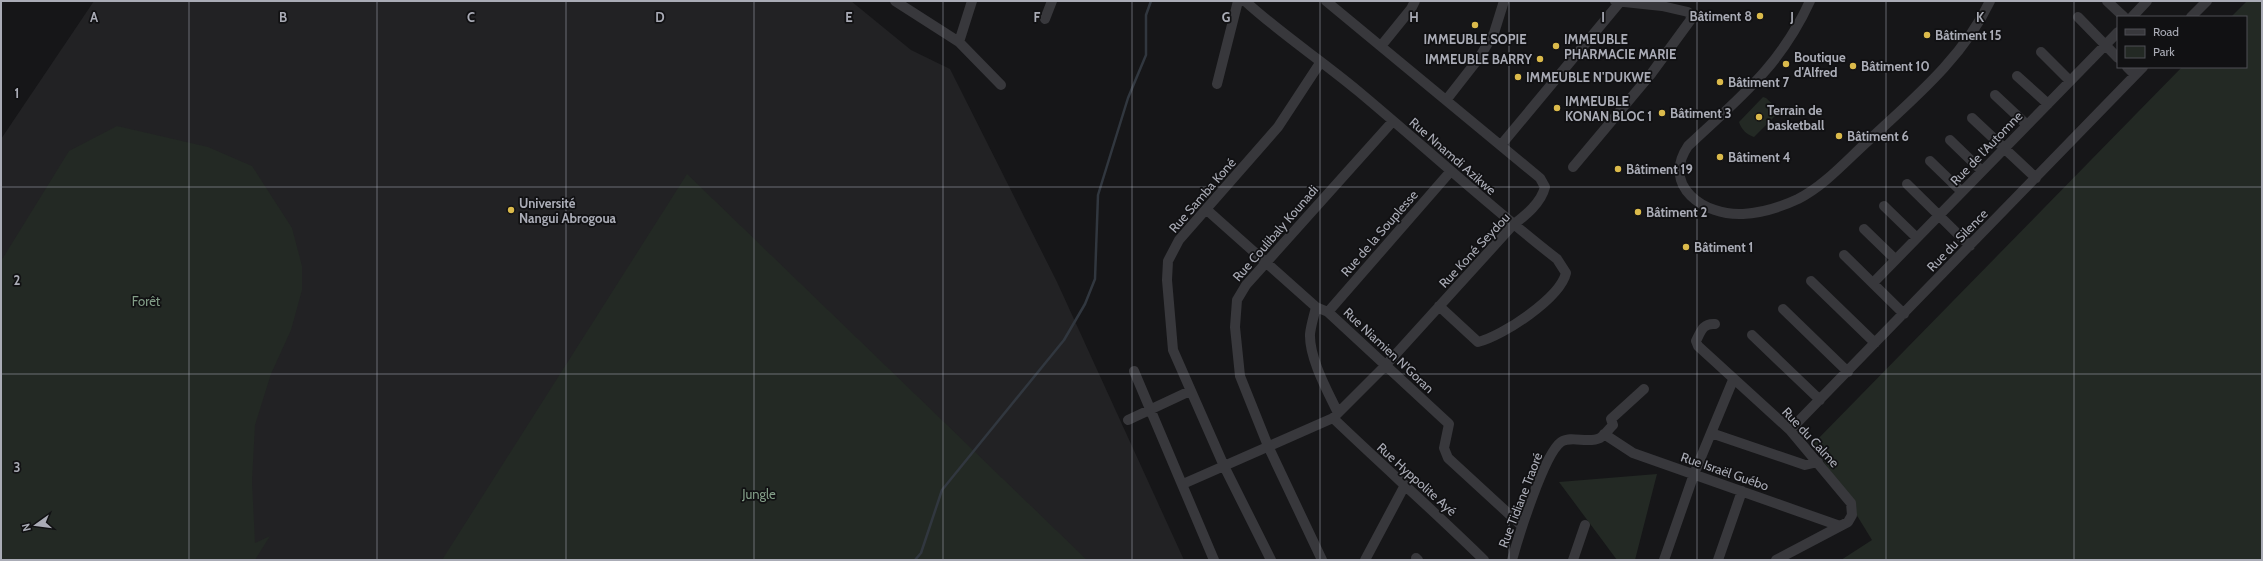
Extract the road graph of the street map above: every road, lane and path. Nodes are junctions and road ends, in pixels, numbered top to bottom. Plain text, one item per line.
1 (895, 1) edge
2 (972, 1) edge
3 (1052, 1) edge
4 (1238, 1) edge
5 (1245, 1) edge
6 (1326, 1) edge
7 (1415, 1) edge
8 (1504, 1) edge
9 (1617, 1) edge
10 (1810, 1) edge
11 (1990, 1) edge
12 (2107, 1) edge
13 (2147, 1) edge
14 (2207, 1) edge
15 (1662, 4) edge
16 (2123, 16) edge
17 (2133, 16) edge
18 (2192, 16) edge
19 (2078, 17) dead end
20 (1045, 19) dead end
21 (2117, 33) edge
22 (959, 42) junction
23 (2106, 45) junction
24 (1380, 46) junction
25 (2040, 52) dead end
26 (2117, 57) edge
27 (1320, 63) junction
28 (2128, 68) edge
29 (2142, 68) edge
30 (2135, 75) junction
31 (2017, 76) dead end
32 (2070, 81) junction
33 (1217, 84) dead end
34 (1001, 85) dead end
35 (1995, 95) dead end
36 (1447, 99) junction
37 (2048, 104) junction
38 (1972, 118) dead end
39 (1393, 122) junction
40 (2026, 125) junction
41 (1950, 140) dead end
42 (1501, 145) junction
43 (2004, 148) junction
44 (1930, 162) dead end
45 (1573, 167) dead end
46 (1982, 170) junction
47 (1450, 172) junction
48 (2036, 178) junction
49 (1906, 184) dead end
50 (1962, 192) junction
51 (1884, 206) dead end
52 (1206, 210) junction
53 (1938, 216) junction
54 (1514, 225) junction
55 (1864, 229) dead end
56 (1917, 238) junction
57 (1970, 246) junction
58 (1844, 255) dead end
59 (1895, 259) junction
60 (1267, 263) junction
61 (1811, 281) dead end
62 (1873, 283) junction
63 (1438, 306) junction
64 (1316, 307) junction
65 (1783, 309) dead end
66 (1328, 312) junction
67 (1904, 314) junction
68 (1715, 324) dead end
69 (1752, 335) dead end
70 (1875, 343) junction
71 (1385, 366) junction
72 (1134, 371) dead end
73 (1848, 372) junction
74 (1733, 380) junction
75 (1644, 389) dead end
76 (1190, 391) junction
77 (1820, 400) junction
78 (1152, 409) junction
79 (1335, 416) junction
80 (1128, 420) dead end
81 (1790, 430) junction
82 (1712, 433) junction
83 (1604, 434) junction
84 (1268, 446) junction
85 (1818, 462) junction
86 (1224, 466) junction
87 (1694, 474) junction
88 (1183, 484) junction
89 (1405, 485) junction
90 (1742, 491) junction
91 (1585, 525) dead end
92 (1522, 526) junction
93 (1840, 526) junction
94 (1214, 560) edge
95 (1270, 560) edge
96 (1322, 560) edge
97 (1365, 560) edge
98 (1484, 560) edge
99 (1512, 560) edge
100 (1573, 560) edge
101 (1664, 560) edge
102 (1718, 560) edge
103 (1776, 560) edge

1 - 22 street
2 - 22 street
3 - 20 street
4 - 33 street
5 - 27 street, Rue Nnamdi Azikwe
6 - 24 street, Rue Koné Seydou
7 - 24 street
8 - 36 street
9 - 15 street
9 - 42 street
10 - 11 street
12 - 16 street
13 - 17 street
14 - 18 street
15 - 45 street
19 - 23 street
21 - 23 street, Rue de l'Automne
22 - 34 street
23 - 26 street
23 - 32 street, Rue de l'Automne
24 - 36 street, Rue Koné Seydou
25 - 32 street
27 - 39 street, Rue Nnamdi Azikwe
27 - 52 street, Rue Samba Koné
28 - 30 street
29 - 30 street, Rue du Silence
30 - 48 street, Rue du Silence
31 - 37 street
32 - 37 street, Rue de l'Automne
35 - 40 street
36 - 42 street, Rue Koné Seydou
37 - 40 street, Rue de l'Automne
38 - 43 street
39 - 47 street, Rue Nnamdi Azikwe
39 - 60 street, Rue Coulibaly Kounadi
40 - 43 street, Rue de l'Automne
41 - 46 street
42 - 54 street, Rue Koné Seydou
43 - 46 street, Rue de l'Automne
43 - 48 street
44 - 50 street
46 - 50 street, Rue de l'Automne
47 - 54 street, Rue Nnamdi Azikwe
47 - 66 street, Rue de la Souplesse
48 - 57 street, Rue du Silence
49 - 53 street
50 - 53 street, Rue de l'Automne
51 - 56 street
52 - 60 street, Rue Niamien N'Goran
52 - 76 street, Rue Samba Koné
53 - 56 street, Rue de l'Automne
53 - 57 street
54 - 63 street, Rue Koné Seydou
54 - 63 street, Rue Nnamdi Azikwe
55 - 59 street
56 - 59 street, Rue de l'Automne
57 - 67 street, Rue du Silence
58 - 62 street
59 - 62 street, Rue de l'Automne
60 - 64 street, Rue Niamien N'Goran
60 - 84 street, Rue Coulibaly Kounadi
61 - 70 street
62 - 67 street
63 - 71 street, Rue Koné Seydou
64 - 66 street, Rue Niamien N'Goran
64 - 79 street
65 - 73 street
66 - 71 street, Rue Niamien N'Goran
67 - 70 street, Rue du Silence
68 - 74 street, Rue du Calme
69 - 77 street
70 - 73 street, Rue du Silence
71 - 79 street, Rue Koné Seydou
71 - 92 street, Rue Niamien N'Goran
72 - 78 street
73 - 77 street, Rue du Silence
74 - 81 street, Rue du Calme
74 - 82 street
75 - 83 street
76 - 78 street
76 - 86 street, Rue Samba Koné
77 - 81 street, Rue du Silence
78 - 80 street
78 - 88 street
79 - 84 street, Rue Koné Seydou
79 - 89 street, Rue Hyppolite Ayé
81 - 85 street, Rue du Calme
82 - 85 street
82 - 87 street
83 - 87 street, Rue Israël Guébo
83 - 92 street, Rue Tidiane Traoré
84 - 86 street, Rue Koné Seydou
84 - 96 street, Rue Coulibaly Kounadi
85 - 93 street, Rue du Calme
86 - 88 street, Rue Koné Seydou
86 - 95 street, Rue Samba Koné
87 - 90 street, Rue Israël Guébo
87 - 101 street
88 - 94 street
89 - 97 street
89 - 98 street, Rue Hyppolite Ayé
90 - 93 street, Rue Israël Guébo
90 - 102 street
91 - 100 street
92 - 99 street, Rue Tidiane Traoré
93 - 103 street, Rue du Calme

